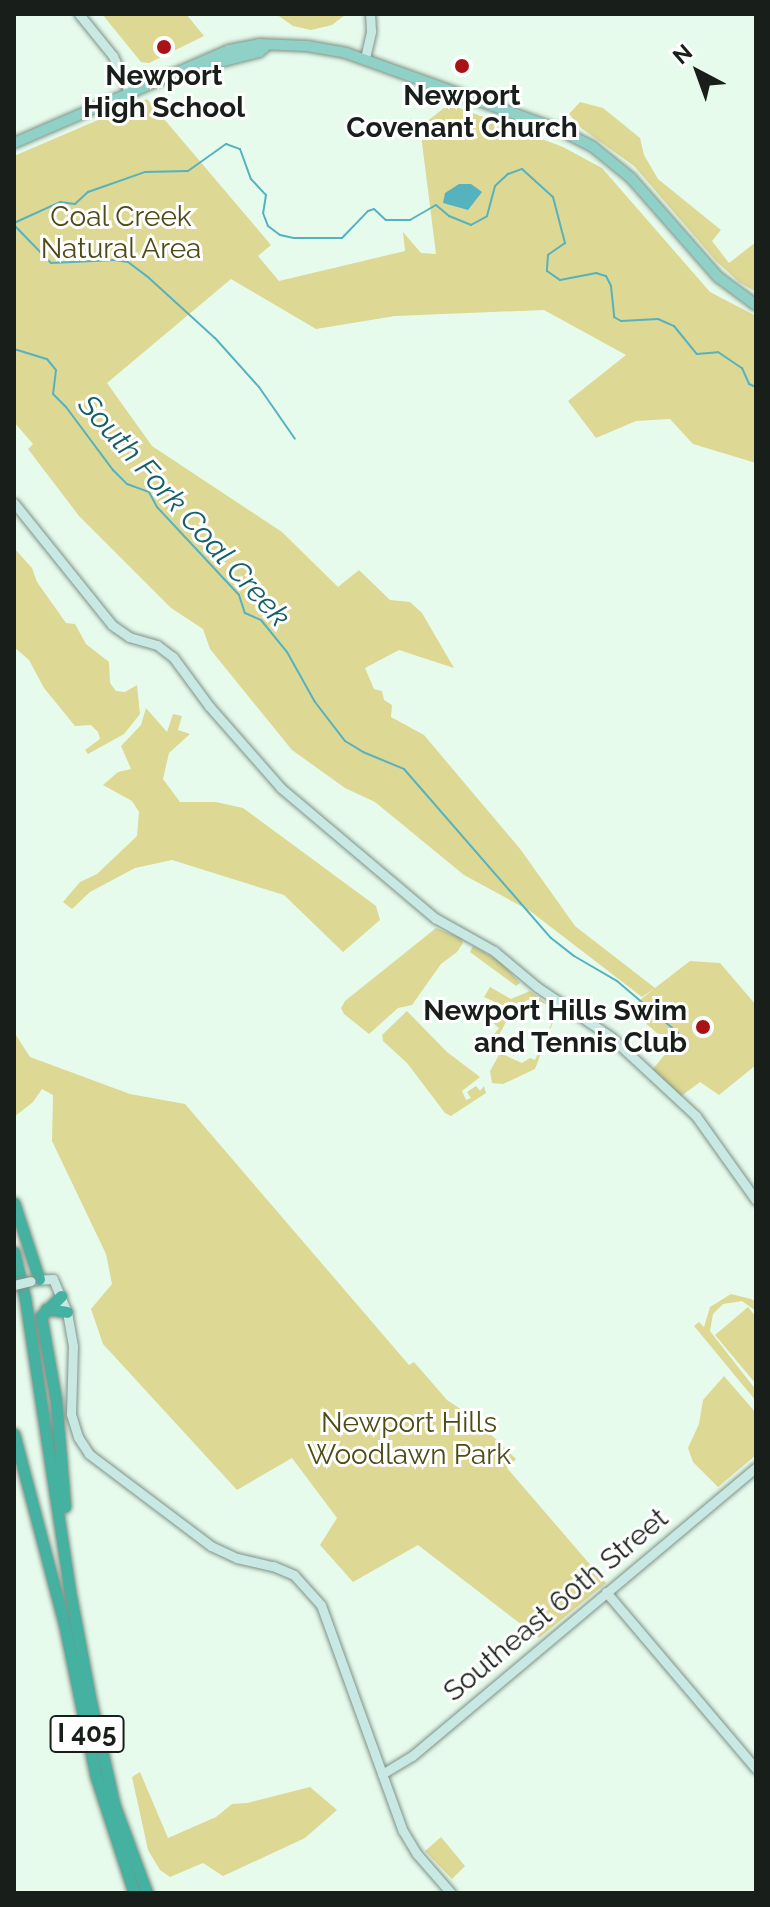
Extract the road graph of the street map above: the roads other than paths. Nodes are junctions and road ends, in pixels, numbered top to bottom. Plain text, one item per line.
1 (79, 14) edge
2 (370, 14) edge
3 (265, 47) junction
4 (365, 58) junction
5 (202, 63) junction
6 (130, 94) junction
7 (14, 143) edge
8 (756, 305) edge
9 (14, 503) edge
10 (756, 1200) edge
11 (14, 1203) edge
12 (14, 1252) edge
13 (35, 1280) junction
14 (14, 1285) edge
15 (61, 1296) junction
16 (45, 1309) junction
17 (67, 1312) junction
18 (14, 1434) edge
19 (14, 1459) edge
20 (756, 1467) edge
21 (51, 1572) junction
22 (606, 1592) junction
23 (75, 1611) junction
24 (756, 1769) edge
25 (382, 1774) junction
26 (134, 1893) edge
27 (147, 1893) edge
28 (451, 1893) edge

1 - 6 street
2 - 4 street
3 - 4 main road
3 - 5 main road
3 - 5 main road
4 - 8 main road
5 - 6 main road
6 - 7 main road
9 - 10 street
11 - 13 highway
12 - 23 highway, I 405
13 - 14 street, bridge
13 - 15 street
15 - 16 highway
15 - 17 street
16 - 17 highway
16 - 23 highway
17 - 25 street
18 - 21 highway, I 405
19 - 21 highway
20 - 22 street, Southeast 60th Street
21 - 26 highway, I 405
22 - 24 street
22 - 25 street, Southeast 60th Street
23 - 27 highway, I 405
25 - 28 street

